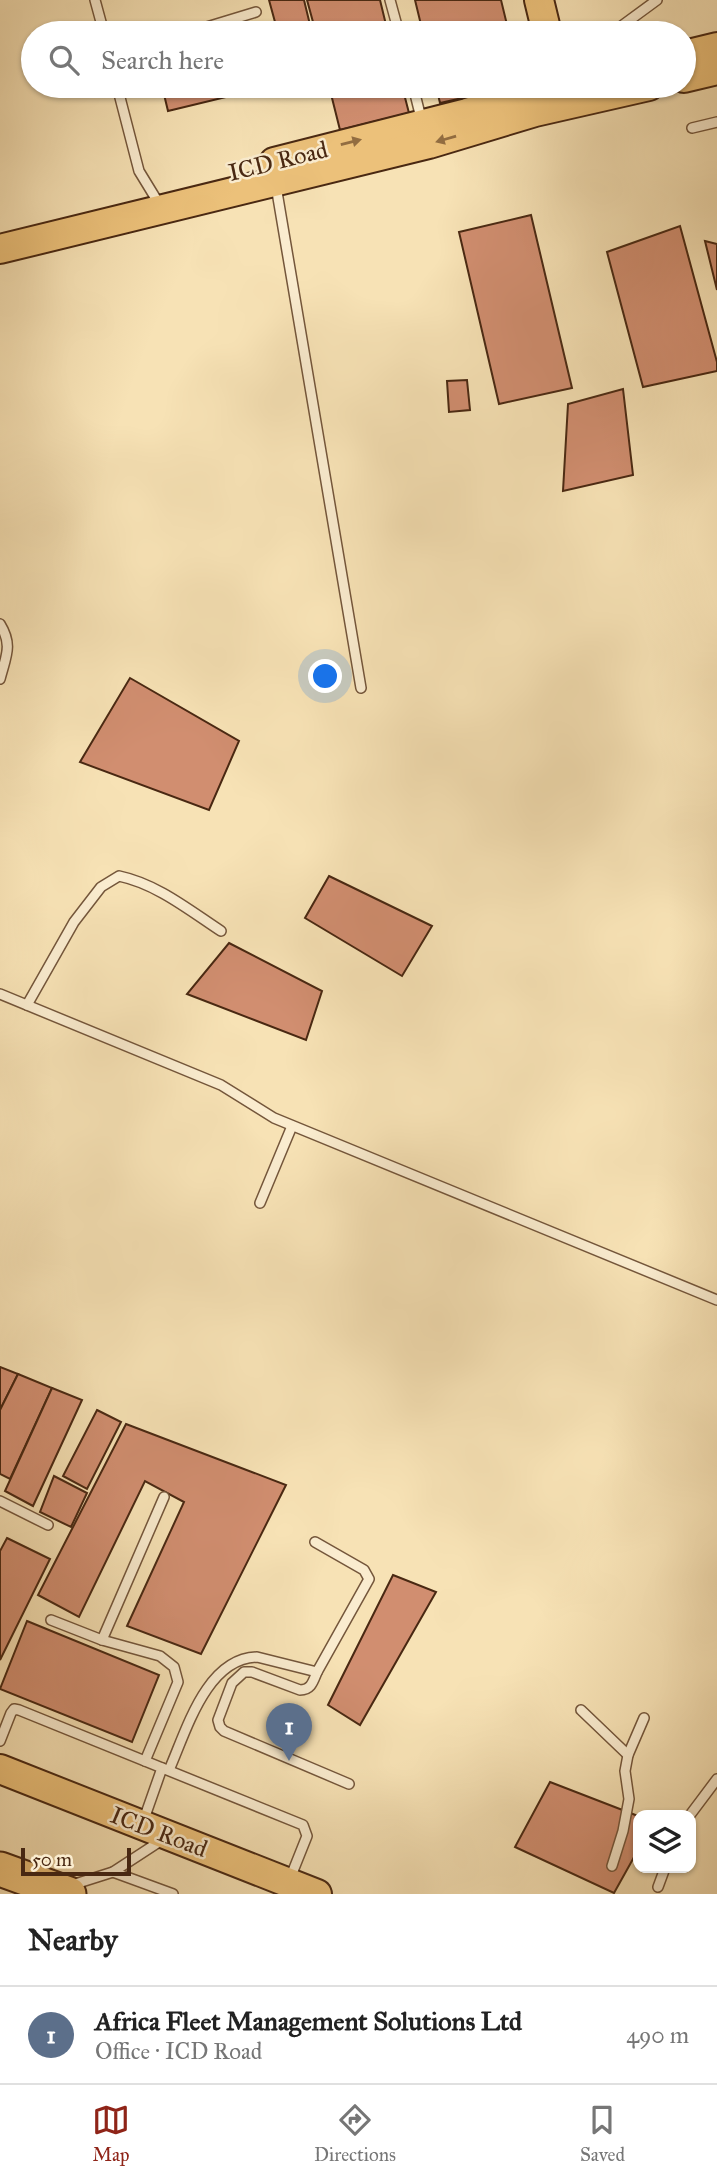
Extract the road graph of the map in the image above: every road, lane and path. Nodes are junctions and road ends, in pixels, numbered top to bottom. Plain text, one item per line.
1 (95, 0) edge
2 (390, 0) edge
3 (521, 0) edge
4 (539, 0) edge
5 (657, 0) edge
6 (256, 12) dead end
7 (101, 21) edge
8 (226, 21) edge
9 (396, 21) edge
10 (526, 21) edge
11 (544, 21) edge
12 (628, 21) edge
13 (717, 47) edge
14 (696, 52) edge
15 (717, 70) edge
16 (696, 75) edge
17 (120, 98) edge
18 (416, 98) edge
19 (527, 98) edge
20 (535, 98) edge
21 (717, 122) edge
22 (423, 124) junction
23 (692, 128) dead end
24 (275, 181) junction
25 (157, 200) junction
26 (0, 230) edge
27 (0, 248) edge
28 (0, 624) edge
29 (0, 679) edge
30 (361, 688) dead end
31 (221, 932) dead end
32 (0, 994) edge
33 (27, 1005) junction
34 (292, 1126) junction
35 (260, 1203) dead end
36 (717, 1300) edge
37 (164, 1497) dead end
38 (0, 1501) edge
39 (48, 1525) dead end
40 (314, 1542) dead end
41 (51, 1620) dead end
42 (102, 1640) junction
43 (317, 1672) junction
44 (581, 1710) dead end
45 (644, 1718) dead end
46 (0, 1741) edge
47 (628, 1755) junction
48 (145, 1761) junction
49 (0, 1769) edge
50 (165, 1769) junction
51 (717, 1779) edge
52 (349, 1784) dead end
53 (694, 1810) edge
54 (142, 1825) junction
55 (169, 1835) junction
56 (612, 1866) dead end
57 (0, 1869) edge
58 (113, 1872) junction
59 (663, 1873) edge
60 (289, 1883) junction
61 (658, 1887) dead end
62 (61, 1891) edge
63 (173, 1894) edge
64 (317, 1894) edge

1 - 7 lane
2 - 9 lane
3 - 10 main road
4 - 11 main road
5 - 12 lane
6 - 8 lane
13 - 14 main road
15 - 16 main road
17 - 25 lane
18 - 22 lane
19 - 22 main road, ICD Road
20 -> 24 main road, ICD Road
21 - 23 lane
25 -> 22 main road, ICD Road
24 - 25 main road, ICD Road
24 - 30 lane
25 - 26 main road, ICD Road
25 - 27 main road, ICD Road
28 - 29 lane
31 - 33 lane
32 - 33 lane
33 - 34 lane
34 - 35 lane
34 - 36 lane
37 - 42 lane
38 - 39 lane
40 - 43 lane
41 - 42 lane
42 - 48 lane
43 - 50 lane
43 - 52 lane
44 - 47 lane
45 - 47 lane
46 - 48 lane
47 - 56 lane
48 - 50 lane
49 - 54 main road, ICD Road
50 - 54 lane
50 - 60 lane
51 - 53 lane
54 - 55 main road, ICD Road
55 - 58 lane
55 - 60 main road, ICD Road
57 - 62 highway
58 - 62 lane
58 - 63 lane
59 - 61 lane
60 - 64 main road, ICD Road

